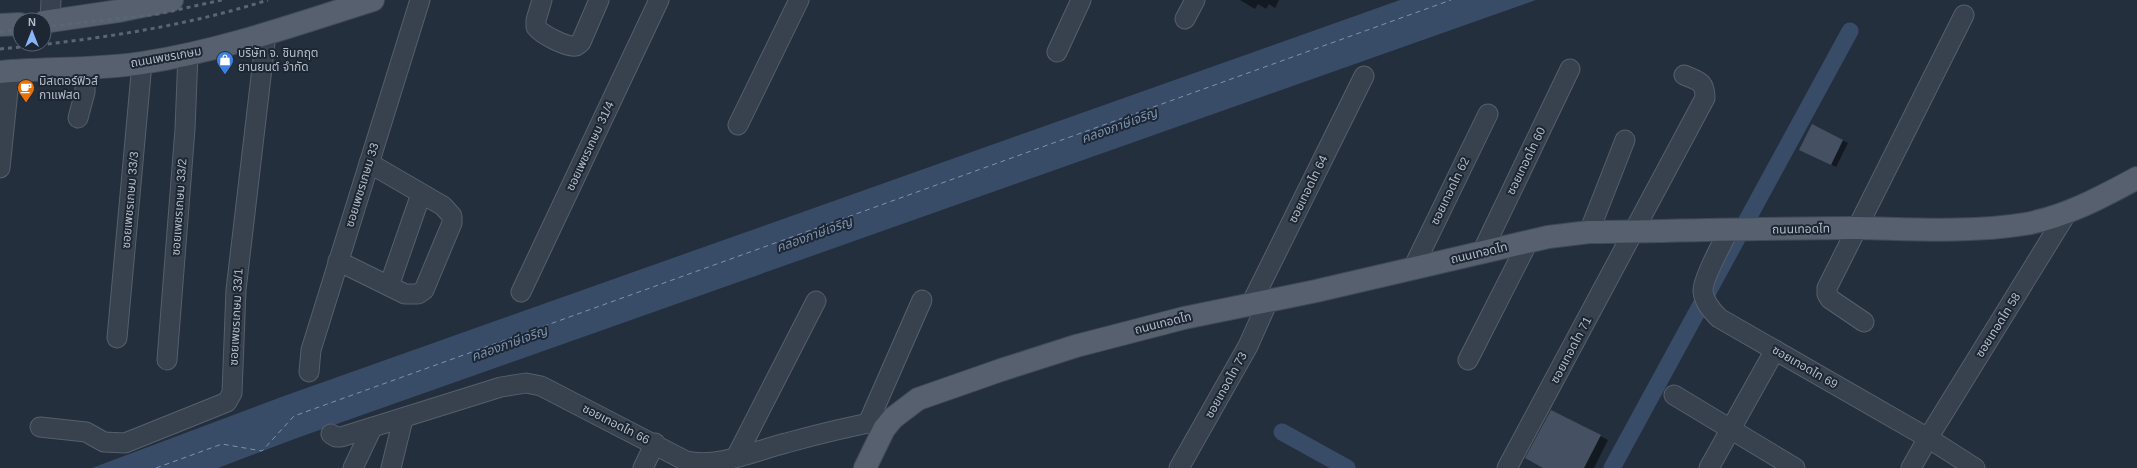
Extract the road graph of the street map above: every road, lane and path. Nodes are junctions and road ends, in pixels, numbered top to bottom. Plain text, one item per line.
1 (51, 0) edge
2 (172, 0) edge
3 (373, 0) edge
4 (420, 0) edge
5 (542, 0) edge
6 (599, 0) edge
7 (659, 0) edge
8 (799, 0) edge
9 (1081, 0) edge
10 (1195, 0) edge
11 (49, 12) edge
12 (1964, 15) dead end
13 (1185, 19) dead end
14 (52, 21) edge
15 (12, 24) edge
16 (0, 25) edge
17 (266, 34) junction
18 (1057, 52) dead end
19 (188, 54) junction
20 (142, 63) junction
21 (85, 68) junction
22 (1570, 69) dead end
23 (5, 72) edge
24 (1684, 75) dead end
25 (1364, 76) dead end
26 (1488, 114) dead end
27 (78, 118) dead end
28 (738, 125) dead end
29 (1625, 140) dead end
30 (368, 163) junction
31 (0, 168) edge
32 (2137, 178) edge
33 (421, 194) junction
34 (2068, 211) junction
35 (1856, 228) junction
36 (1730, 230) junction
37 (1635, 231) junction
38 (1589, 232) junction
39 (1528, 242) junction
40 (1482, 252) junction
41 (338, 261) junction
42 (1413, 268) junction
43 (389, 286) junction
44 (521, 292) dead end
45 (922, 300) dead end
46 (816, 301) dead end
47 (1261, 301) junction
48 (1864, 322) dead end
49 (117, 338) dead end
50 (1775, 350) junction
51 (167, 360) dead end
52 (1468, 360) dead end
53 (309, 372) dead end
54 (1674, 395) dead end
55 (893, 418) junction
56 (403, 419) junction
57 (868, 422) junction
58 (40, 427) dead end
59 (372, 428) junction
60 (1730, 430) junction
61 (336, 435) dead end
62 (1928, 438) junction
63 (655, 443) junction
64 (736, 457) junction
65 (353, 468) edge
66 (391, 468) edge
67 (643, 468) edge
68 (865, 468) edge
69 (1179, 468) edge
70 (1508, 468) edge
71 (1709, 468) edge
72 (1795, 468) edge
73 (1911, 468) edge
74 (1975, 468) edge

1 - 11 street
2 - 14 main road
3 - 17 main road, ถนนเพชรเกษม
4 - 30 street, ซอยเพชรเกษม 33
5 - 6 street
7 - 44 street, ซอยเพชรเกษม 31/4
8 - 28 street
9 - 18 street
10 - 13 street
12 - 35 street
15 - 16 main road
17 - 19 main road, ถนนเพชรเกษม
17 - 58 street, ซอยเพชรเกษม 33/1
19 - 20 main road, ถนนเพชรเกษม
19 - 51 street, ซอยเพชรเกษม 33/2
20 - 21 main road, ถนนเพชรเกษม
20 - 49 street, ซอยเพชรเกษม 33/3
21 - 23 main road, ถนนเพชรเกษม
21 - 27 street
22 - 40 street, ซอยเทอดไท 60
23 - 31 street
24 - 37 street, ซอยเทอดไท 71
25 - 47 street, ซอยเทอดไท 64
26 - 42 street, ซอยเทอดไท 62
29 - 38 street
30 - 33 street
30 - 41 street, ซอยเพชรเกษม 33
32 - 34 main road, ถนนเทอดไท
33 - 43 street
33 - 43 street
34 - 35 main road, ถนนเทอดไท
34 - 62 street, ซอยเทอดไท 58
35 - 36 main road, ถนนเทอดไท
35 - 48 street
36 - 37 main road, ถนนเทอดไท
36 - 50 street, ซอยเทอดไท 69
37 - 38 main road, ถนนเทอดไท
37 - 70 street, ซอยเทอดไท 71
38 - 39 main road, ถนนเทอดไท
39 - 40 main road, ถนนเทอดไท
39 - 52 street
40 - 42 main road, ถนนเทอดไท
41 - 43 street
41 - 53 street, ซอยเพชรเกษม 33
42 - 47 main road, ถนนเทอดไท
45 - 57 street
46 - 64 street
47 - 55 main road, ถนนเทอดไท
47 - 69 street, ซอยเทอดไท 73
50 - 60 street
50 - 62 street, ซอยเทอดไท 69
54 - 60 street
55 - 57 street, ซอยเทอดไท 66
55 - 68 main road, ถนนเทอดไท
56 - 59 street, ซอยเทอดไท 66
56 - 63 street, ซอยเทอดไท 66
56 - 66 street
57 - 64 street, ซอยเทอดไท 66
59 - 61 street, ซอยเทอดไท 66
59 - 65 street
60 - 71 street
60 - 72 street
62 - 73 street, ซอยเทอดไท 58
62 - 74 street, ซอยเทอดไท 69
63 - 64 street, ซอยเทอดไท 66
63 - 67 street

